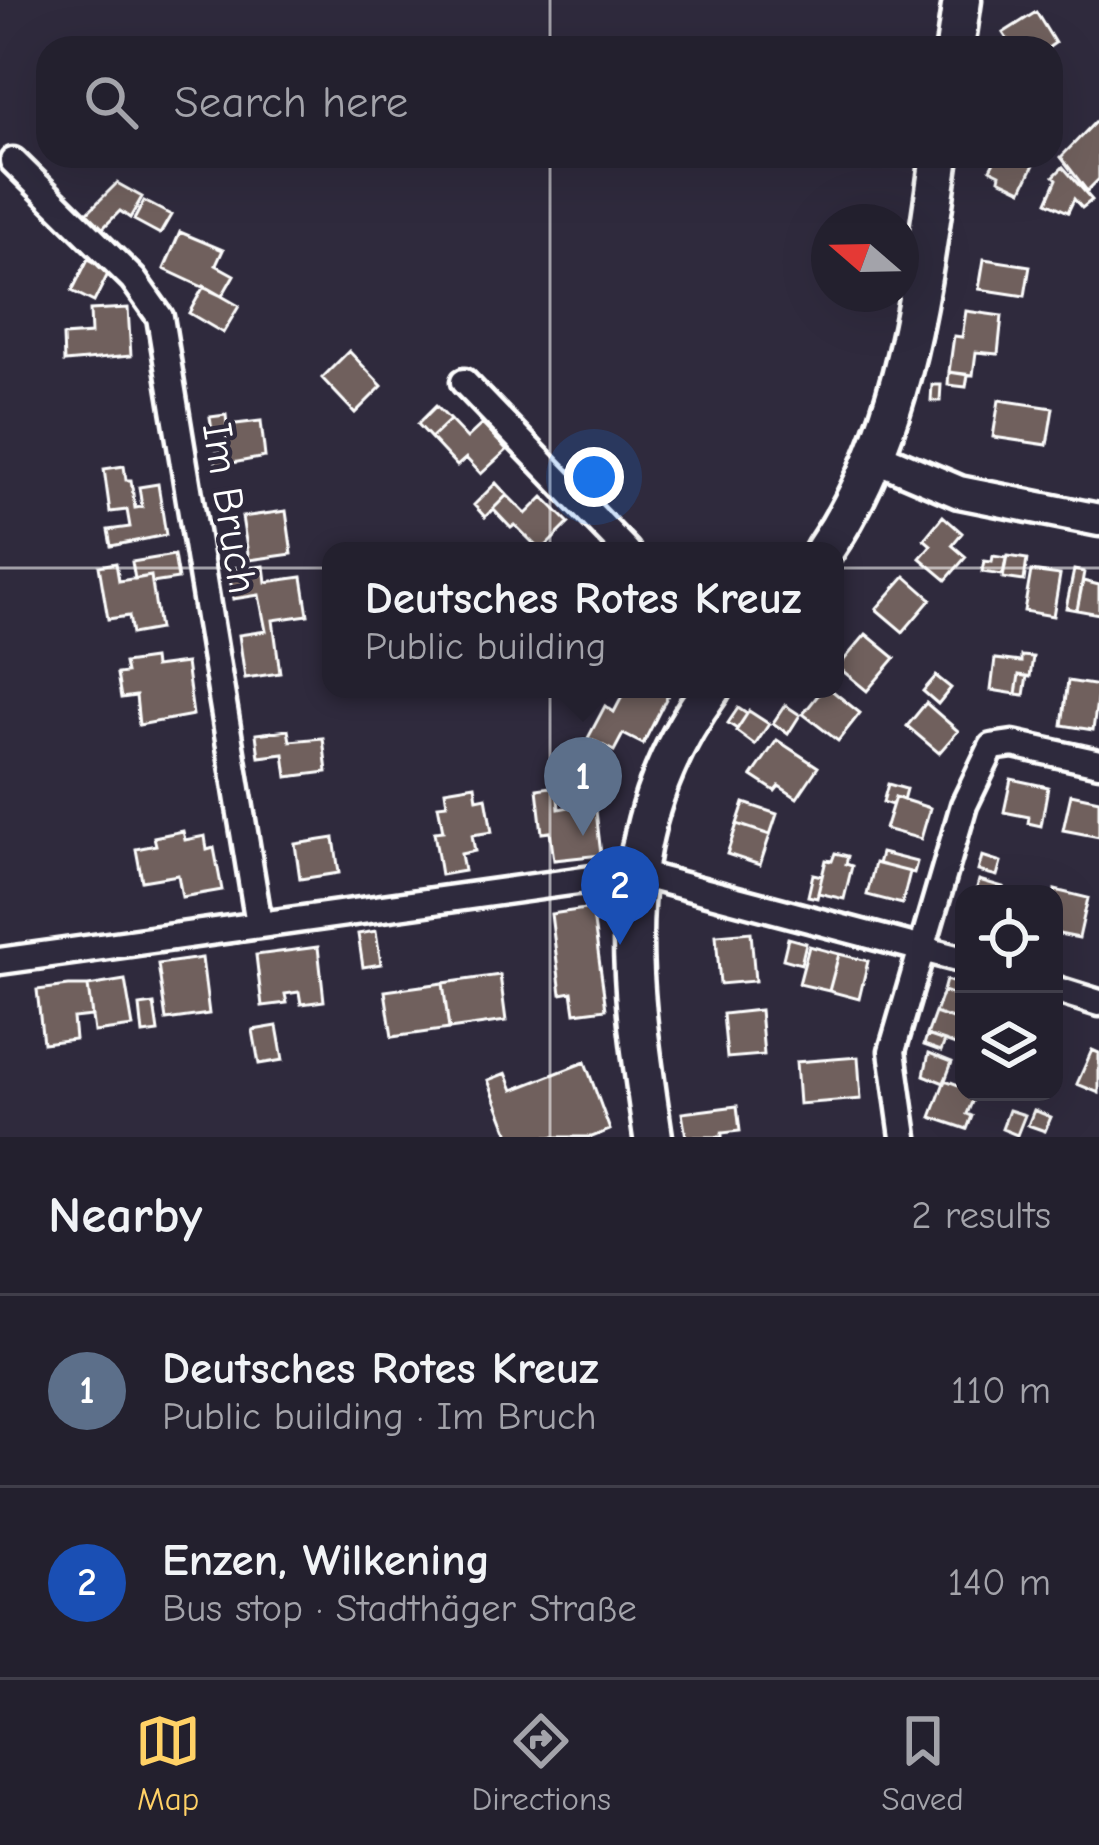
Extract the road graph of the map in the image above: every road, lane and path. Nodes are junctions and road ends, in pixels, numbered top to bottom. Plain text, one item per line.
1 (962, 0) edge
2 (957, 36) edge
3 (13, 161) dead end
4 (938, 168) edge
5 (464, 382) dead end
6 (877, 457) junction
7 (1099, 520) edge
8 (618, 542) edge
9 (830, 542) edge
10 (705, 698) edge
11 (1099, 763) edge
12 (634, 873) junction
13 (260, 924) junction
14 (920, 946) junction
15 (955, 957) edge
16 (0, 961) edge
17 (1063, 992) edge
18 (1099, 1003) edge
19 (652, 1137) edge
20 (904, 1137) edge

1 - 2 main road
3 - 13 street, Im Bruch
4 - 6 main road
5 - 8 street
6 - 7 street
6 - 9 main road
10 - 12 main road
11 - 14 street
12 - 13 street
12 - 14 street
12 - 19 main road
13 - 16 street
14 - 15 street
14 - 20 street
17 - 18 street

